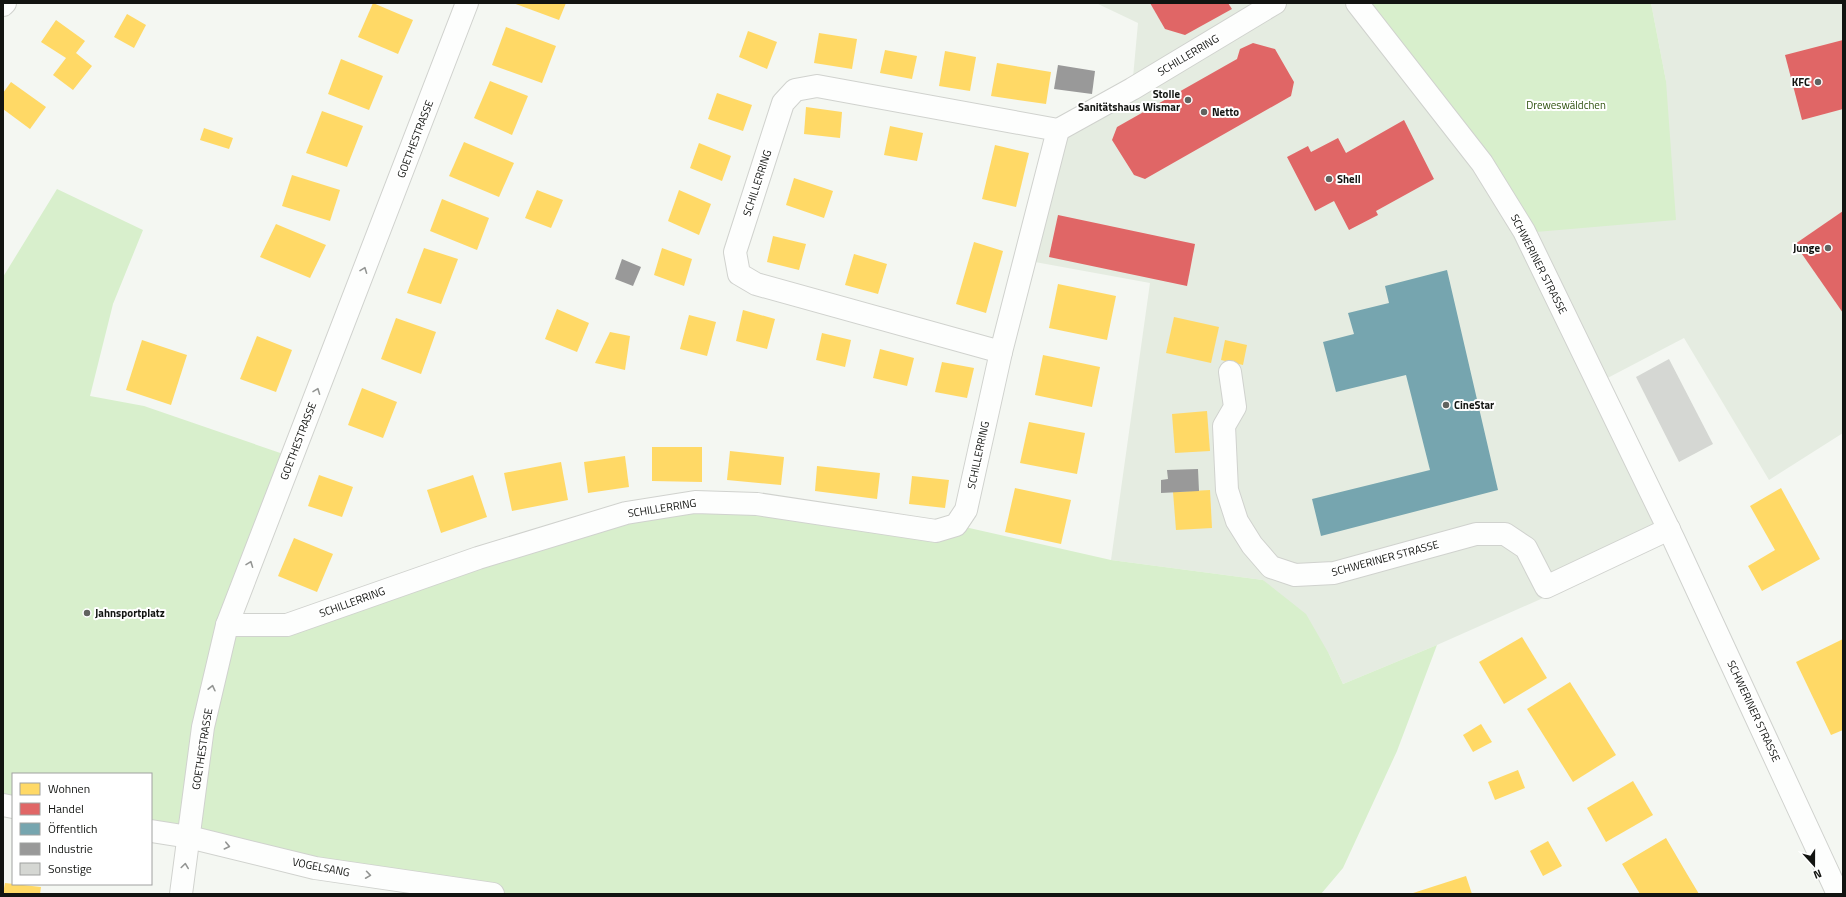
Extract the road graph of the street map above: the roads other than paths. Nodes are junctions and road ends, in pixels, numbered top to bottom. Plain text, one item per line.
1 (468, 3) edge
2 (1275, 3) edge
3 (1357, 3) edge
4 (1058, 130) junction
5 (1001, 352) junction
6 (1230, 372) dead end
7 (1669, 529) junction
8 (227, 625) junction
9 (152, 831) edge
10 (189, 837) junction
11 (181, 894) edge
12 (493, 894) edge
13 (1838, 894) edge

8 -> 1 street, GOETHESTRASSE
2 - 4 street, SCHILLERRING
3 - 7 street, SCHWERINER STRASSE
4 - 5 street, SCHILLERRING
4 - 5 street, SCHILLERRING
5 - 8 street, SCHILLERRING
6 - 7 street, SCHWERINER STRASSE
7 - 13 street, SCHWERINER STRASSE
10 -> 8 street, GOETHESTRASSE
9 - 10 street, VOGELSANG
11 -> 10 street, GOETHESTRASSE
10 -> 12 street, VOGELSANG

